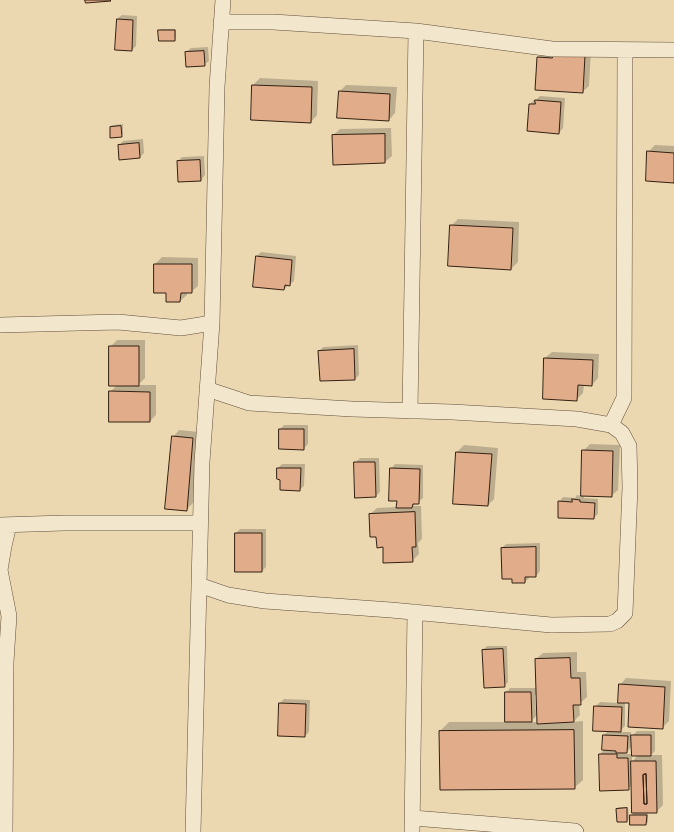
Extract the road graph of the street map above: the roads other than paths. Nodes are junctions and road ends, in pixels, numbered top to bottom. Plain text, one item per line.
1 (222, 0) edge
2 (221, 22) junction
3 (416, 31) junction
4 (625, 50) junction
5 (674, 50) edge
6 (212, 323) junction
7 (0, 325) edge
8 (207, 388) junction
9 (410, 411) junction
10 (611, 425) junction
11 (200, 523) junction
12 (4, 525) edge
13 (199, 585) junction
14 (415, 612) junction
15 (413, 825) edge
16 (5, 832) edge
17 (193, 832) edge
18 (576, 832) edge

1 - 2 street
2 - 3 street
2 - 6 street
3 - 4 street
3 - 9 street
4 - 5 street
4 - 10 street
6 - 7 street
6 - 8 street
8 - 9 street
8 - 11 street
9 - 10 street
10 - 14 street
11 - 12 street
11 - 13 street
12 - 16 street
13 - 14 street
13 - 17 street
14 - 15 street
15 - 18 street

